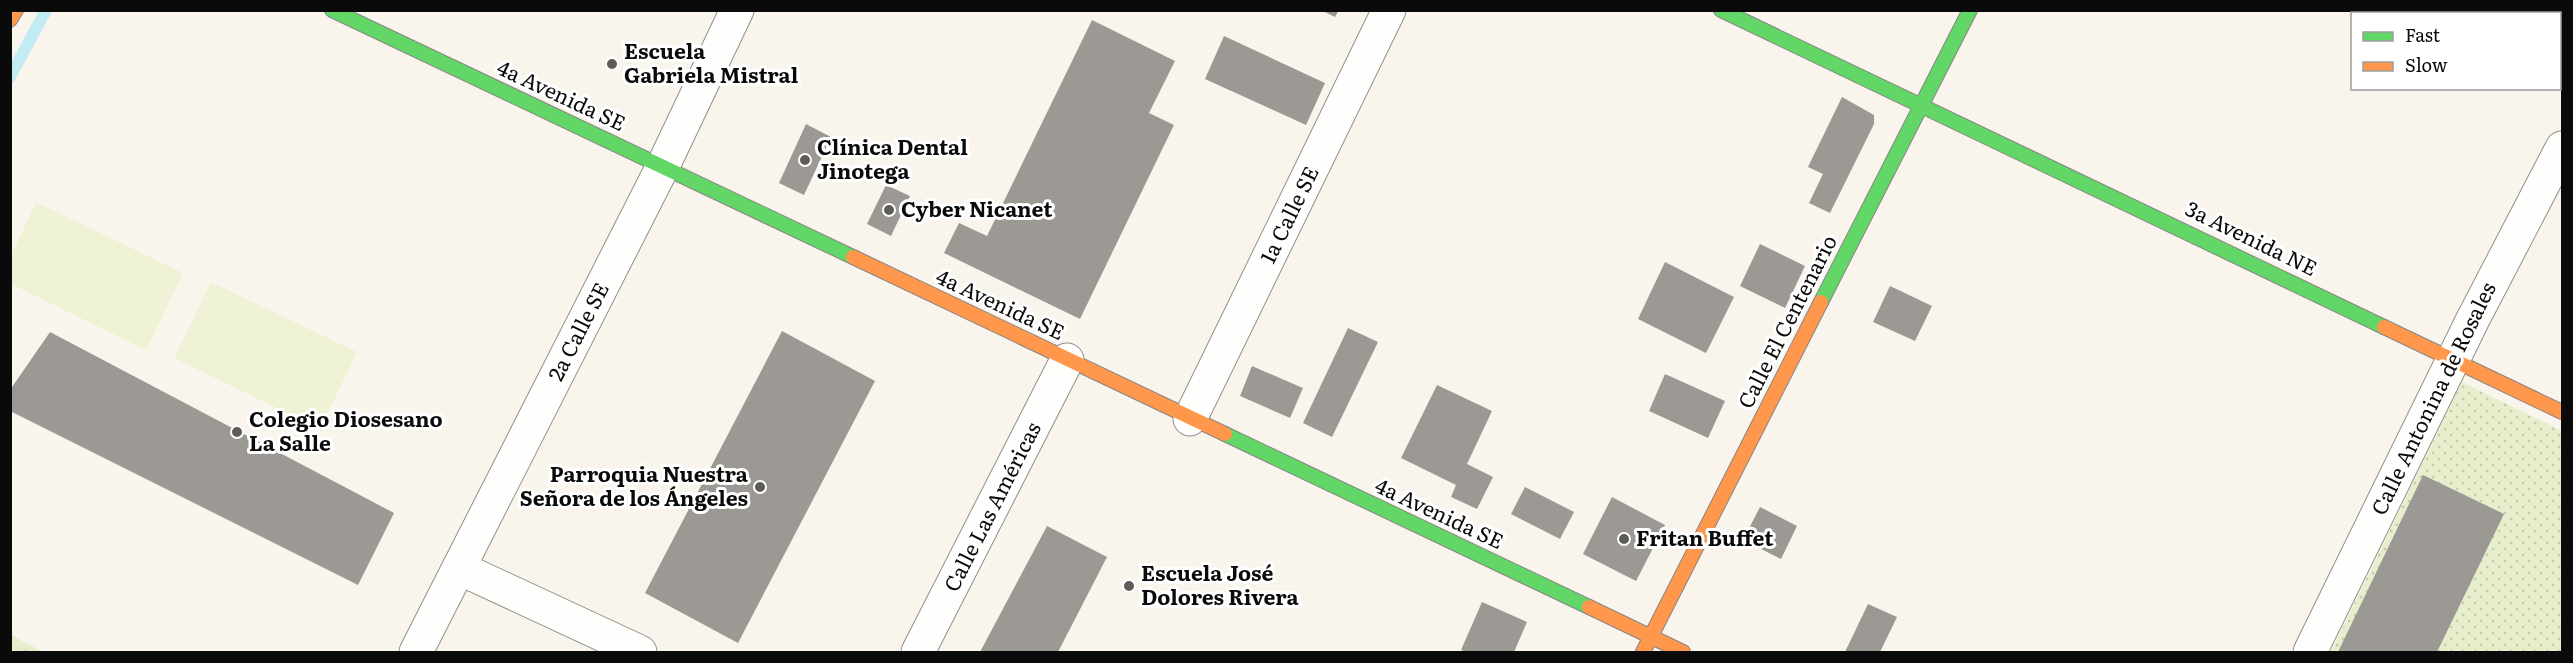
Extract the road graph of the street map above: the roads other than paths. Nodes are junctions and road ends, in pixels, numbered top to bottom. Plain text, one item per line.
1 (16, 10) edge
2 (332, 10) edge
3 (737, 10) edge
4 (1389, 10) edge
5 (1721, 10) edge
6 (1970, 10) edge
7 (10, 20) edge
8 (1922, 105) junction
9 (2562, 148) edge
10 (662, 168) junction
11 (2453, 359) junction
12 (1068, 360) junction
13 (2562, 412) edge
14 (1190, 419) junction
15 (459, 568) junction
16 (1651, 638) junction
17 (416, 652) edge
18 (639, 652) edge
19 (918, 652) edge
20 (1643, 652) edge
21 (1683, 652) edge
22 (2310, 652) edge

1 - 7 street
2 - 10 street, 4a Avenida SE
3 - 10 street, 2a Calle SE
4 - 14 street, 1a Calle SE
5 - 8 street, 3a Avenida NE
6 - 8 street, Calle El Centenario
8 - 11 street, 3a Avenida NE
8 - 16 street, Calle El Centenario
9 - 11 street, Calle Antonina de Rosales
10 - 12 street, 4a Avenida SE
10 - 15 street, 2a Calle SE
11 - 13 street, 3a Avenida NE
11 - 22 street, Calle Antonina de Rosales
12 - 14 street, 4a Avenida SE
12 - 19 street, Calle Las Américas
14 - 16 street, 4a Avenida SE
15 - 17 street, 2a Calle SE
15 - 18 street
16 - 20 street, Calle El Centenario
16 - 21 street, 4a Avenida SE

